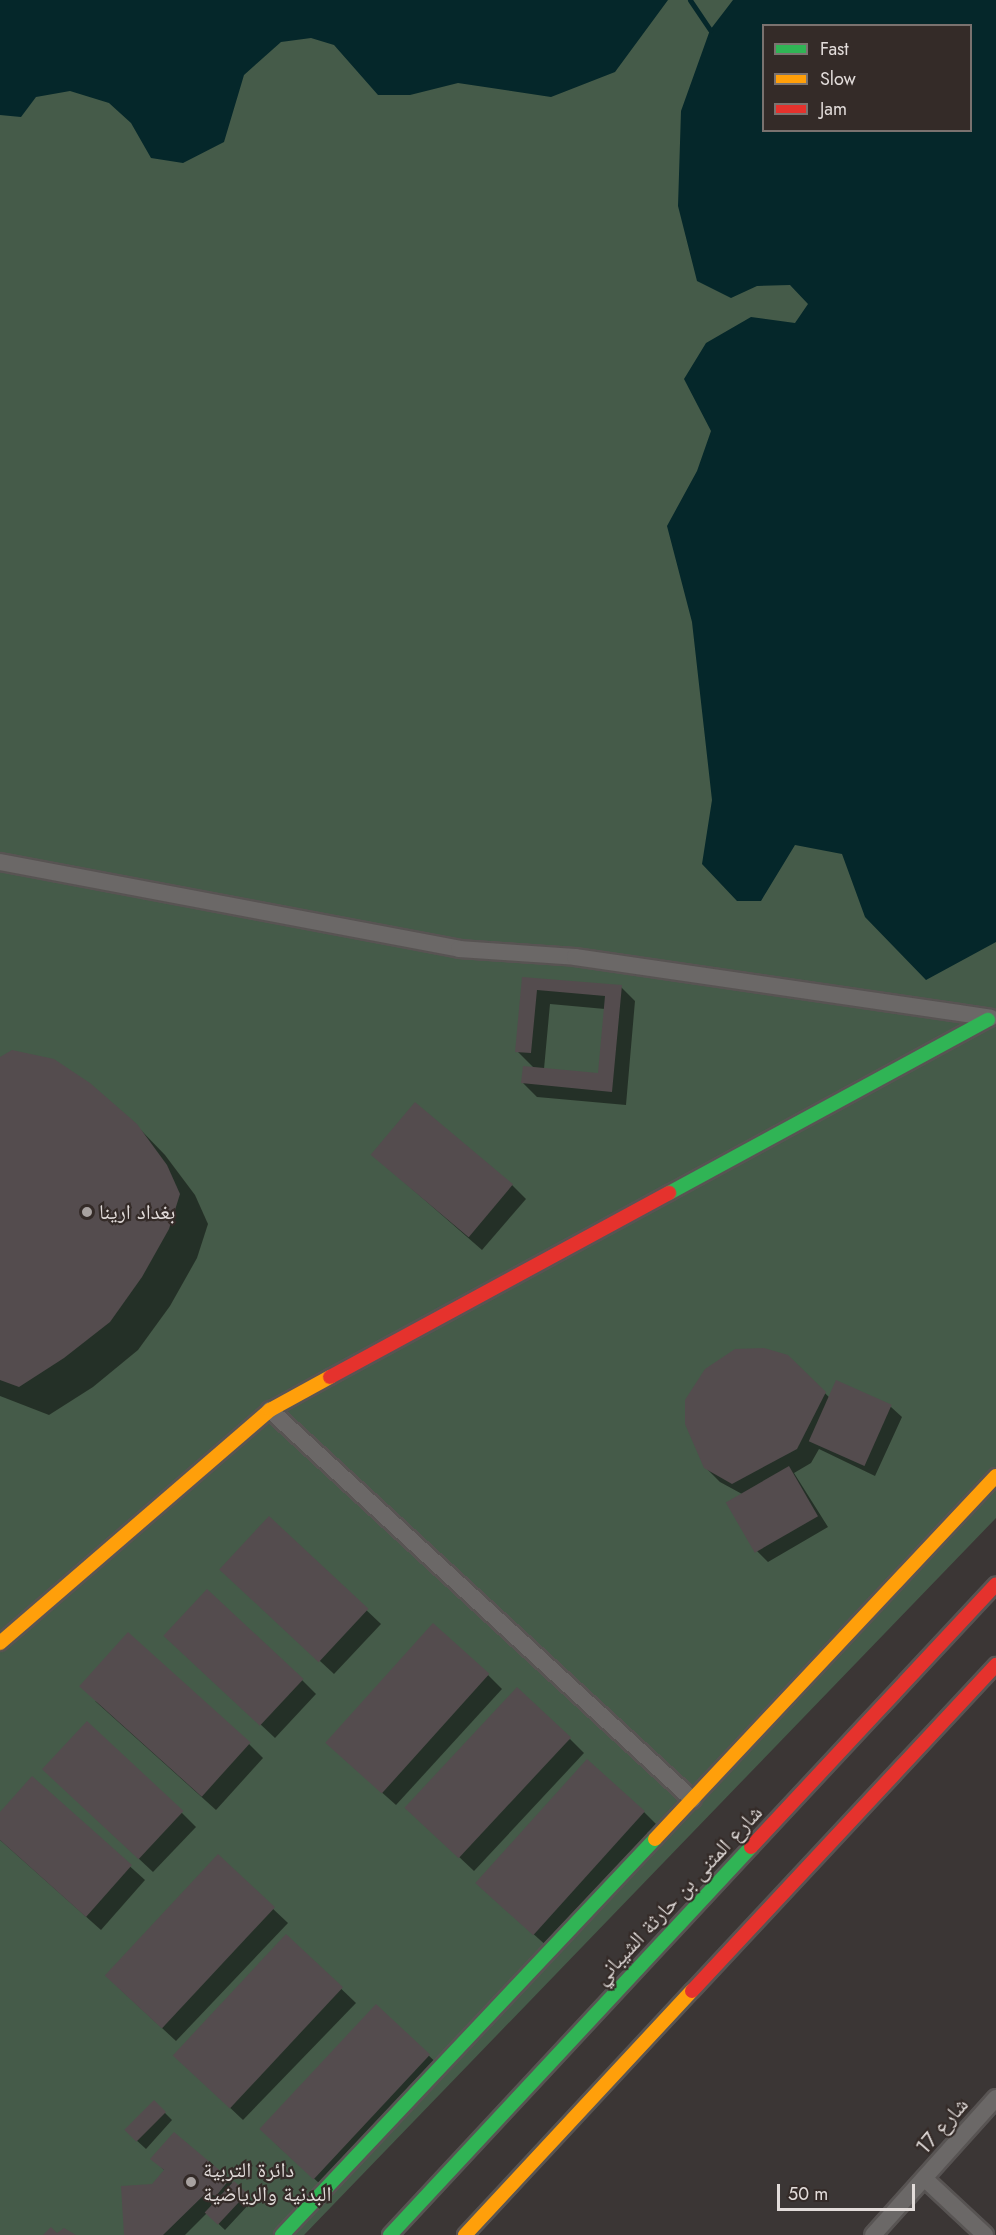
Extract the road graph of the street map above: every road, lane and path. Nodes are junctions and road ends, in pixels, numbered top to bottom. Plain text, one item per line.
1 (0, 862) edge
2 (992, 1017) edge
3 (270, 1410) junction
4 (996, 1476) edge
5 (996, 1584) edge
6 (0, 1643) edge
7 (996, 1665) edge
8 (693, 1800) junction
9 (996, 2098) edge
10 (925, 2180) junction
11 (282, 2235) edge
12 (390, 2235) edge
13 (465, 2235) edge
14 (873, 2235) edge
15 (984, 2235) edge

1 - 2 street
2 - 3 street
3 - 6 street
3 - 8 street
4 - 8 street
5 - 12 street, شارع المثنى بن حارثة الشيباني
7 - 13 street
8 - 11 street
9 - 10 street, شارع 17
10 - 14 street, شارع 17
10 - 15 street

